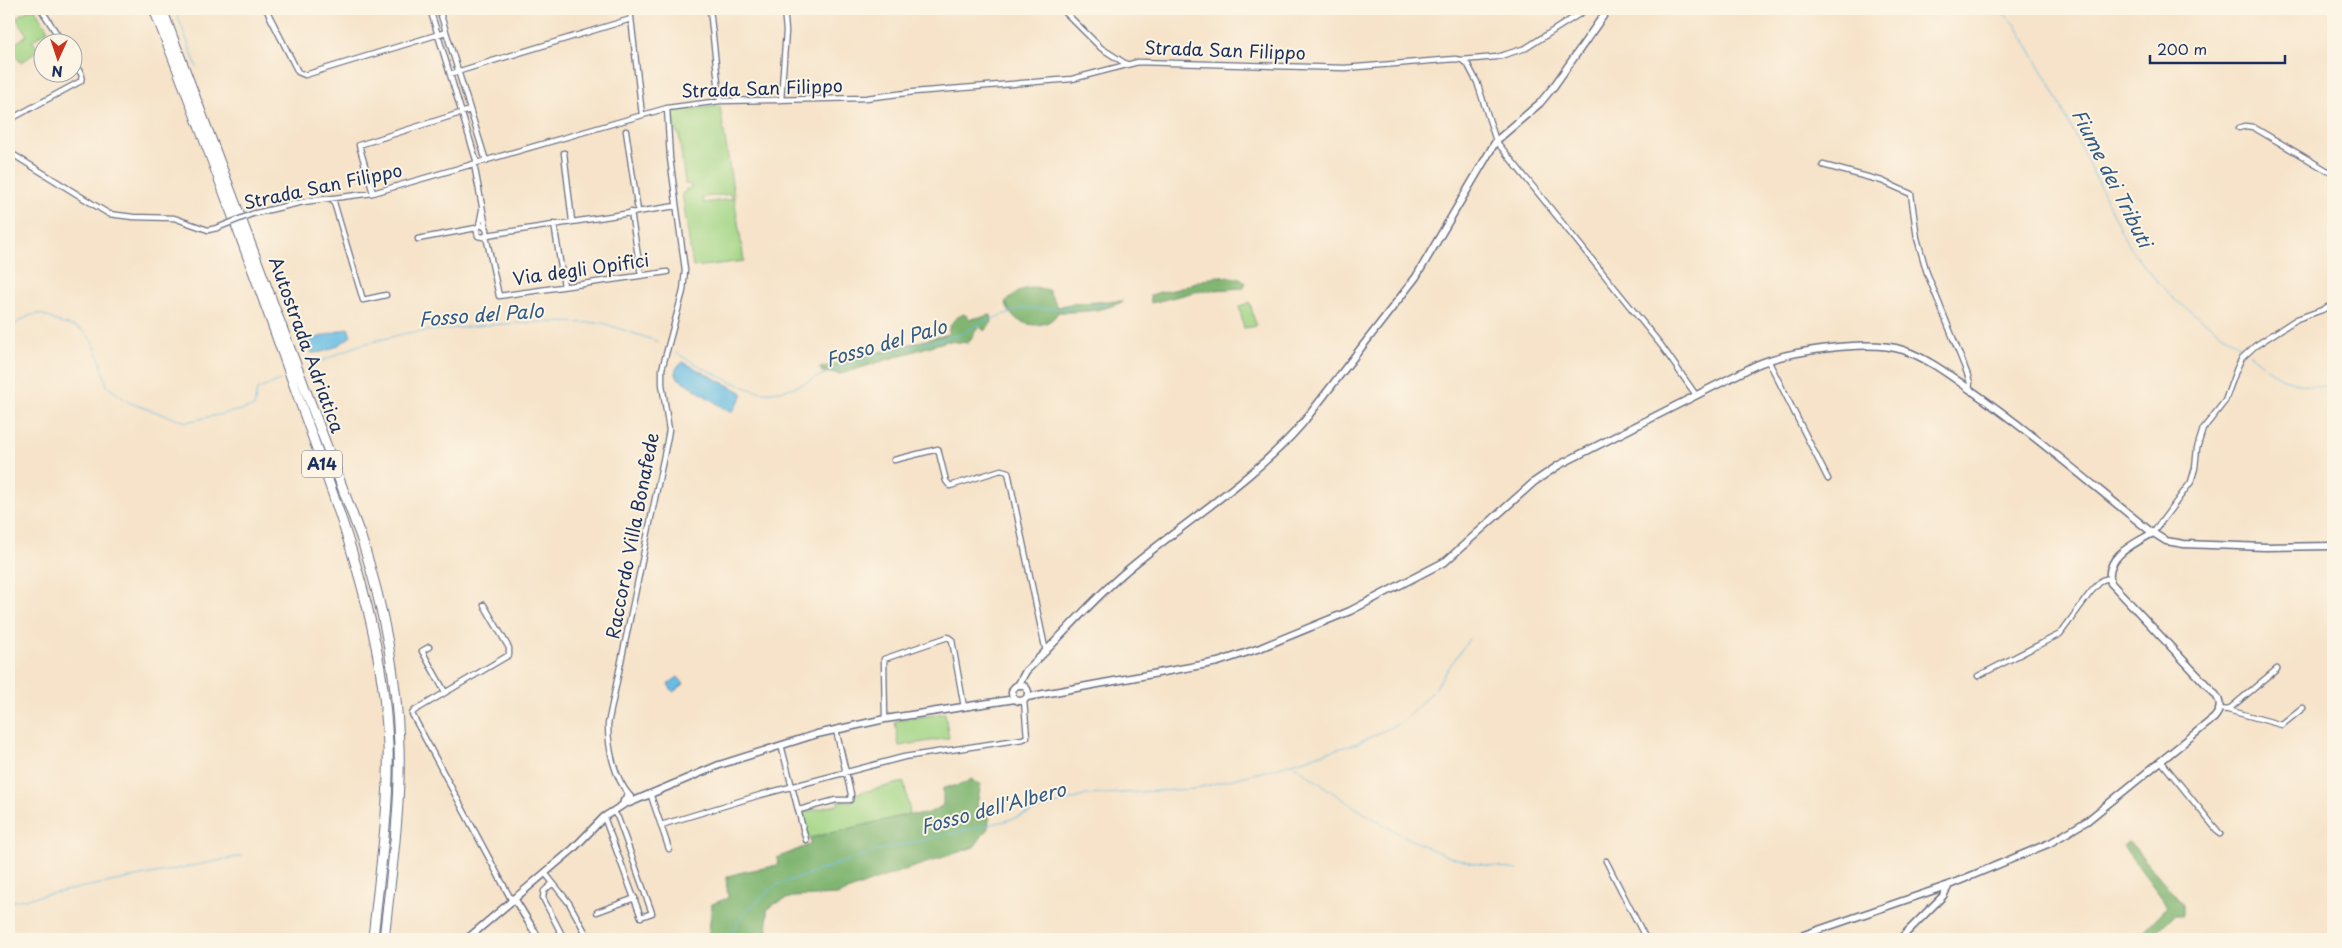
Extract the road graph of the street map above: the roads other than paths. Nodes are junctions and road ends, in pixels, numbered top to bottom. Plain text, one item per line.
1 (42, 9) edge
2 (154, 9) edge
3 (162, 9) edge
4 (430, 9) edge
5 (439, 9) edge
6 (630, 9) edge
7 (710, 9) edge
8 (784, 9) edge
9 (1062, 9) edge
10 (1588, 9) edge
11 (1608, 9) edge
12 (266, 10) edge
13 (631, 19) junction
14 (56, 32) edge
15 (446, 32) junction
16 (438, 35) junction
17 (1462, 60) junction
18 (1126, 64) junction
19 (458, 71) junction
20 (450, 74) junction
21 (79, 82) edge
22 (781, 100) junction
23 (720, 101) junction
24 (667, 108) junction
25 (470, 110) junction
26 (462, 113) junction
27 (642, 115) junction
28 (9, 120) edge
29 (2239, 128) dead end
30 (626, 131) dead end
31 (1496, 140) junction
32 (9, 152) edge
33 (564, 153) dead end
34 (486, 161) junction
35 (476, 164) junction
36 (1824, 165) dead end
37 (2333, 174) edge
38 (373, 193) junction
39 (333, 199) junction
40 (483, 206) junction
41 (676, 206) junction
42 (638, 211) junction
43 (632, 212) junction
44 (572, 221) junction
45 (554, 224) junction
46 (476, 229) junction
47 (488, 232) junction
48 (481, 237) junction
49 (418, 239) dead end
50 (488, 244) junction
51 (667, 272) dead end
52 (641, 275) junction
53 (564, 286) junction
54 (386, 294) dead end
55 (2333, 304) edge
56 (1768, 360) junction
57 (1968, 389) junction
58 (1696, 396) junction
59 (894, 460) dead end
60 (1828, 479) dead end
61 (2153, 533) junction
62 (2333, 546) edge
63 (2110, 578) junction
64 (484, 605) dead end
65 (429, 647) dead end
66 (1046, 652) junction
67 (2277, 669) dead end
68 (1978, 676) dead end
69 (445, 692) junction
70 (1022, 694) junction
71 (995, 702) junction
72 (964, 707) junction
73 (2303, 708) dead end
74 (2220, 709) junction
75 (2228, 710) junction
76 (885, 719) junction
77 (836, 730) junction
78 (781, 745) junction
79 (2161, 761) junction
80 (845, 772) junction
81 (793, 786) junction
82 (650, 793) junction
83 (628, 801) junction
84 (799, 810) junction
85 (613, 811) junction
86 (604, 817) junction
87 (661, 825) junction
88 (2220, 834) dead end
89 (806, 840) dead end
90 (669, 849) dead end
91 (1606, 861) dead end
92 (634, 863) junction
93 (624, 867) junction
94 (546, 873) junction
95 (553, 883) junction
96 (1948, 885) junction
97 (635, 898) junction
98 (513, 899) junction
99 (597, 912) dead end
100 (474, 937) edge
101 (373, 939) edge
102 (384, 939) edge
103 (467, 939) edge
104 (538, 939) edge
105 (564, 939) edge
106 (589, 939) edge
107 (1646, 939) edge
108 (1792, 939) edge
109 (1900, 939) edge

1 - 14 street
2 - 101 highway, Autostrada Adriatica / A14
3 - 102 highway, Autostrada Adriatica / A14
4 - 16 street
5 - 15 street
6 - 13 street
7 - 23 street
8 - 22 street
9 - 18 street
10 - 17 street, Strada San Filippo
11 - 31 main road
12 - 16 street
13 - 19 street
13 - 27 street
15 - 16 street
15 - 19 street
16 - 20 street
17 - 18 street, Strada San Filippo
17 - 31 street
18 - 22 street, Strada San Filippo
19 - 20 street
19 - 25 street
20 - 26 street
21 - 28 street
22 - 23 street, Strada San Filippo
23 - 24 street, Strada San Filippo
24 - 27 street, Strada San Filippo
24 - 41 street, Raccordo Villa Bonafede
25 - 26 street
25 - 34 street
26 - 35 street
26 - 38 street
27 - 34 street, Strada San Filippo
29 - 37 street
30 - 42 street
31 - 58 street
31 - 66 main road
32 - 39 street, Strada San Filippo, bridge
33 - 44 street
34 - 35 street, Strada San Filippo
35 - 38 street, Strada San Filippo
35 - 40 street
36 - 57 street
38 - 39 street, Strada San Filippo
39 - 54 street
40 - 46 street
40 - 47 street
41 - 42 street
41 - 83 street, Raccordo Villa Bonafede
42 - 43 street
43 - 44 street
43 - 52 street
44 - 45 street
45 - 47 street
45 - 53 street
46 - 47 street
46 - 48 street
46 - 49 street
47 - 48 street
47 - 50 street
48 - 50 street
50 - 53 street, Via degli Opifici
51 - 52 street, Via degli Opifici
52 - 53 street, Via degli Opifici
55 - 61 street
56 - 57 main road
56 - 58 main road
56 - 60 street
57 - 61 main road
58 - 70 main road
59 - 66 street
61 - 62 main road
61 - 63 main road
63 - 68 street
63 - 74 main road
64 - 69 street
65 - 69 street
66 - 70 main road
67 - 75 street
69 - 98 street
70 - 71 main road
70 - 71 main road
70 - 80 street
71 - 72 main road
72 - 76 main road
72 - 76 street
73 - 75 street
74 - 75 street
74 - 79 main road
76 - 77 main road
77 - 78 main road
77 - 80 street
78 - 81 street
78 - 82 main road
79 - 88 street
79 - 96 main road
80 - 81 street
80 - 84 street
81 - 84 street
81 - 87 street
82 - 83 main road
82 - 87 street
83 - 85 main road
84 - 89 street
85 - 86 main road
85 - 92 street
86 - 93 street
86 - 94 main road
87 - 90 street
91 - 107 street
92 - 93 street
92 - 97 street
93 - 97 street
94 - 95 street
94 - 98 main road
95 - 105 street
95 - 106 street
96 - 108 main road
96 - 109 main road
97 - 99 street
98 - 100 main road
98 - 104 main road
100 - 103 main road

